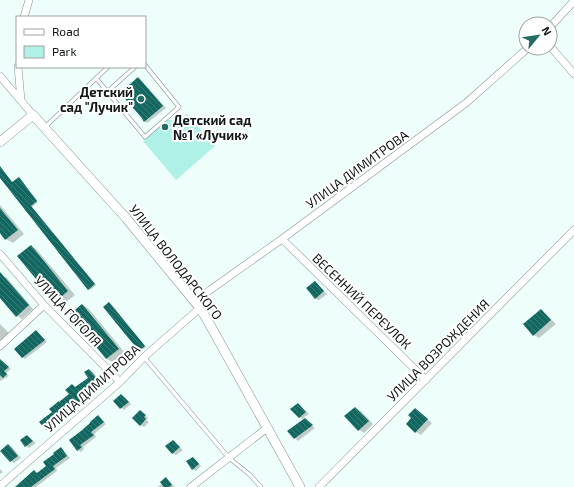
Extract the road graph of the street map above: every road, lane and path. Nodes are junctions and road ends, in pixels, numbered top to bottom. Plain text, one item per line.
1 (29, 0) edge
2 (574, 1) edge
3 (24, 16) edge
4 (558, 18) edge
5 (558, 55) edge
6 (519, 56) edge
7 (146, 67) edge
8 (18, 68) edge
9 (107, 68) edge
10 (134, 68) edge
11 (574, 74) edge
12 (0, 76) edge
13 (96, 78) junction
14 (107, 92) junction
15 (21, 100) junction
16 (33, 115) junction
17 (45, 127) junction
18 (0, 142) edge
19 (574, 230) edge
20 (282, 239) junction
21 (0, 254) edge
22 (44, 305) junction
23 (197, 305) junction
24 (0, 346) edge
25 (144, 357) junction
26 (426, 380) junction
27 (120, 382) junction
28 (267, 428) junction
29 (229, 458) junction
30 (0, 486) edge
31 (191, 487) edge
32 (261, 487) edge
33 (300, 487) edge
34 (319, 487) edge

1 - 3 street
2 - 4 street
5 - 11 street
6 - 20 street, УЛИЦА ДИМИТРОВА
7 - 14 lane
8 - 15 street
9 - 13 lane
10 - 14 lane
12 - 15 street, УЛИЦА ВОЛОДАРСКОГО
13 - 14 lane
13 - 17 lane
15 - 16 street, УЛИЦА ВОЛОДАРСКОГО
16 - 17 street, УЛИЦА ВОЛОДАРСКОГО
16 - 18 street
17 - 23 street, УЛИЦА ВОЛОДАРСКОГО
19 - 26 street, УЛИЦА ВОЗРОЖДЕНИЯ
20 - 23 street, УЛИЦА ДИМИТРОВА
20 - 26 street, ВЕСЕННИЙ ПЕРЕУЛОК
21 - 22 street, УЛИЦА ГОГОЛЯ
22 - 24 street
22 - 27 street, УЛИЦА ГОГОЛЯ
23 - 25 street, УЛИЦА ДИМИТРОВА
23 - 28 street, УЛИЦА ВОЛОДАРСКОГО
25 - 27 street, УЛИЦА ДИМИТРОВА
25 - 29 lane
26 - 34 street, УЛИЦА ВОЗРОЖДЕНИЯ
27 - 30 street, УЛИЦА ДИМИТРОВА
28 - 29 street
28 - 33 street, УЛИЦА ВОЛОДАРСКОГО
29 - 31 street
29 - 32 lane

